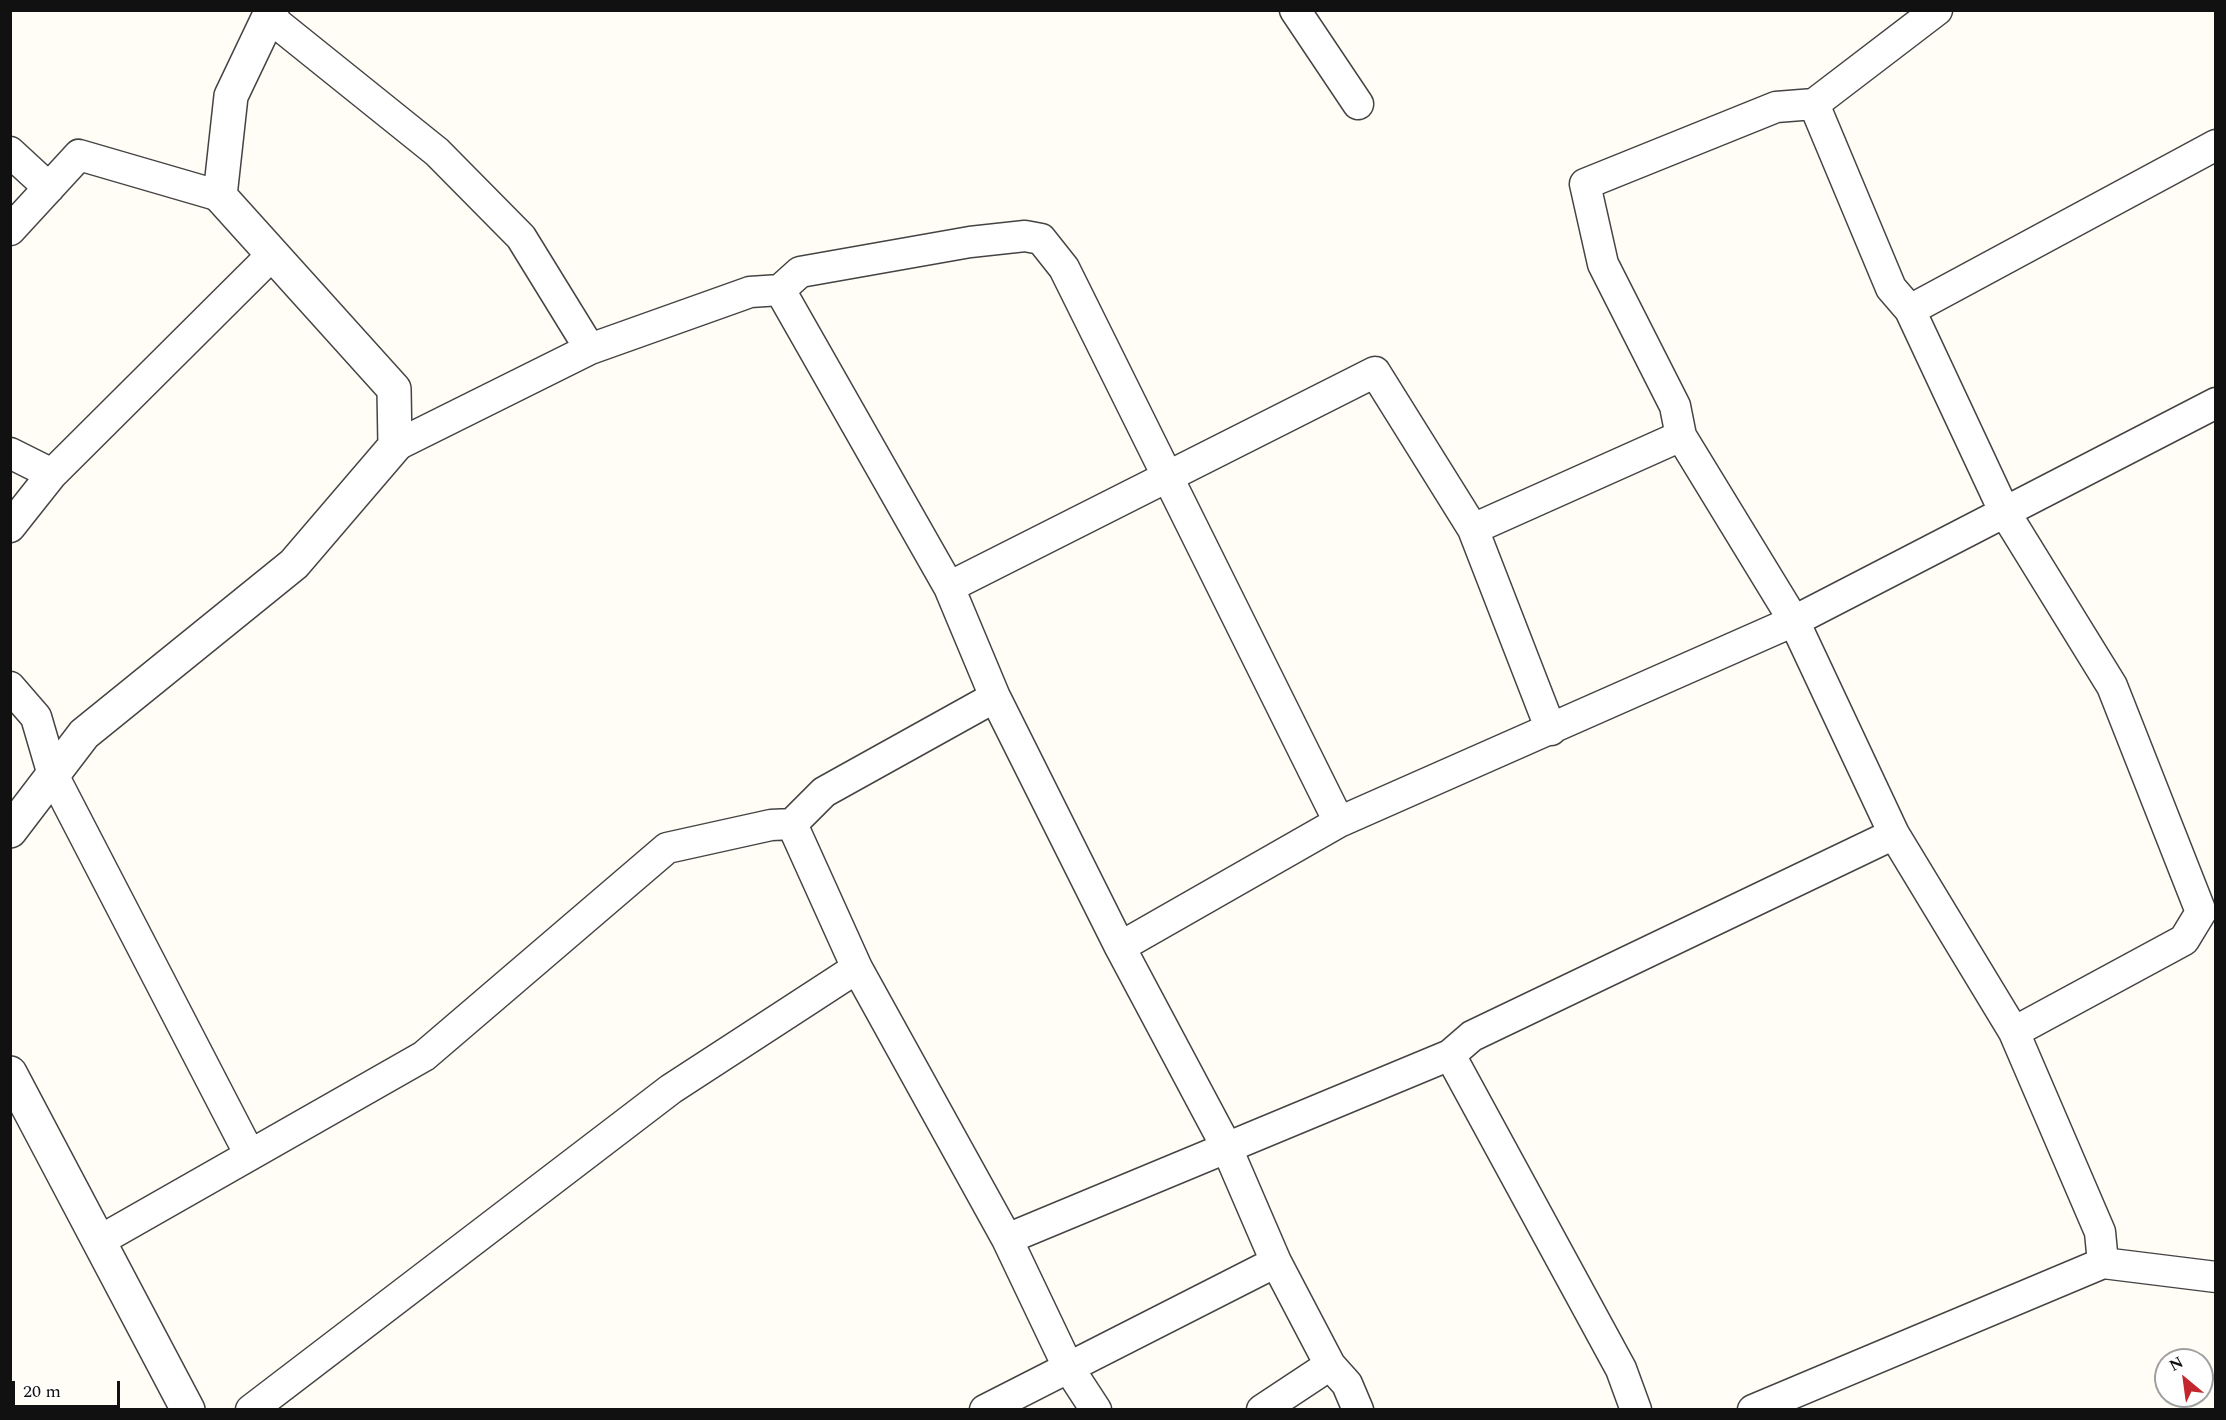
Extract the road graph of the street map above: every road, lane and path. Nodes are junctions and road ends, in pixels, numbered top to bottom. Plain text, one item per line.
1 (1295, 10) edge
2 (1937, 10) edge
3 (270, 14) edge
4 (1358, 104) dead end
5 (1814, 104) junction
6 (2216, 145) edge
7 (10, 152) edge
8 (49, 188) junction
9 (220, 196) junction
10 (10, 230) edge
11 (272, 255) junction
12 (780, 290) junction
13 (1910, 310) junction
14 (590, 349) junction
15 (2216, 403) edge
16 (1681, 436) junction
17 (395, 446) junction
18 (10, 453) edge
19 (52, 474) junction
20 (1166, 477) junction
21 (2004, 511) junction
22 (10, 527) edge
23 (1473, 529) junction
24 (949, 587) junction
25 (1794, 621) junction
26 (10, 687) edge
27 (996, 697) junction
28 (1551, 730) junction
29 (53, 775) junction
30 (1339, 822) junction
31 (792, 824) junction
32 (10, 831) edge
33 (1894, 834) junction
34 (1120, 947) junction
35 (857, 968) junction
36 (2014, 1032) junction
37 (1450, 1055) junction
38 (10, 1074) edge
39 (1226, 1146) junction
40 (250, 1155) junction
41 (1007, 1239) junction
42 (99, 1241) junction
43 (1276, 1262) junction
44 (2103, 1263) junction
45 (2216, 1277) edge
46 (1330, 1365) junction
47 (1068, 1367) junction
48 (188, 1410) edge
49 (251, 1410) edge
50 (984, 1410) edge
51 (1096, 1410) edge
52 (1262, 1410) edge
53 (1358, 1410) edge
54 (1636, 1410) edge
55 (1753, 1410) edge

1 - 4 street
2 - 5 street
3 - 9 street
3 - 14 street
5 - 13 street
5 - 16 street
6 - 13 street
7 - 8 street
8 - 9 street
8 - 10 street
9 - 11 street
11 - 17 street
11 - 19 street
12 - 14 street
12 - 20 street
12 - 24 street
13 - 21 street
14 - 17 street
15 - 21 street
16 - 23 street
16 - 25 street
17 - 29 street
18 - 19 street
19 - 22 street
20 - 23 street
20 - 24 street
20 - 30 street
21 - 25 street
21 - 36 street
23 - 28 street
24 - 27 street
25 - 28 street
25 - 33 street
26 - 29 street
27 - 31 street
27 - 34 street
28 - 30 street
29 - 32 street
29 - 40 street
30 - 34 street
31 - 35 street
31 - 40 street
33 - 36 street
33 - 37 street
34 - 39 street
35 - 41 street
35 - 49 street
36 - 44 street
37 - 39 street
37 - 54 street
38 - 42 street
39 - 41 street
39 - 43 street
40 - 42 street
41 - 47 street
42 - 48 street
43 - 46 street
43 - 47 street
44 - 45 street
44 - 55 street
46 - 52 street
46 - 53 street
47 - 50 street
47 - 51 street

